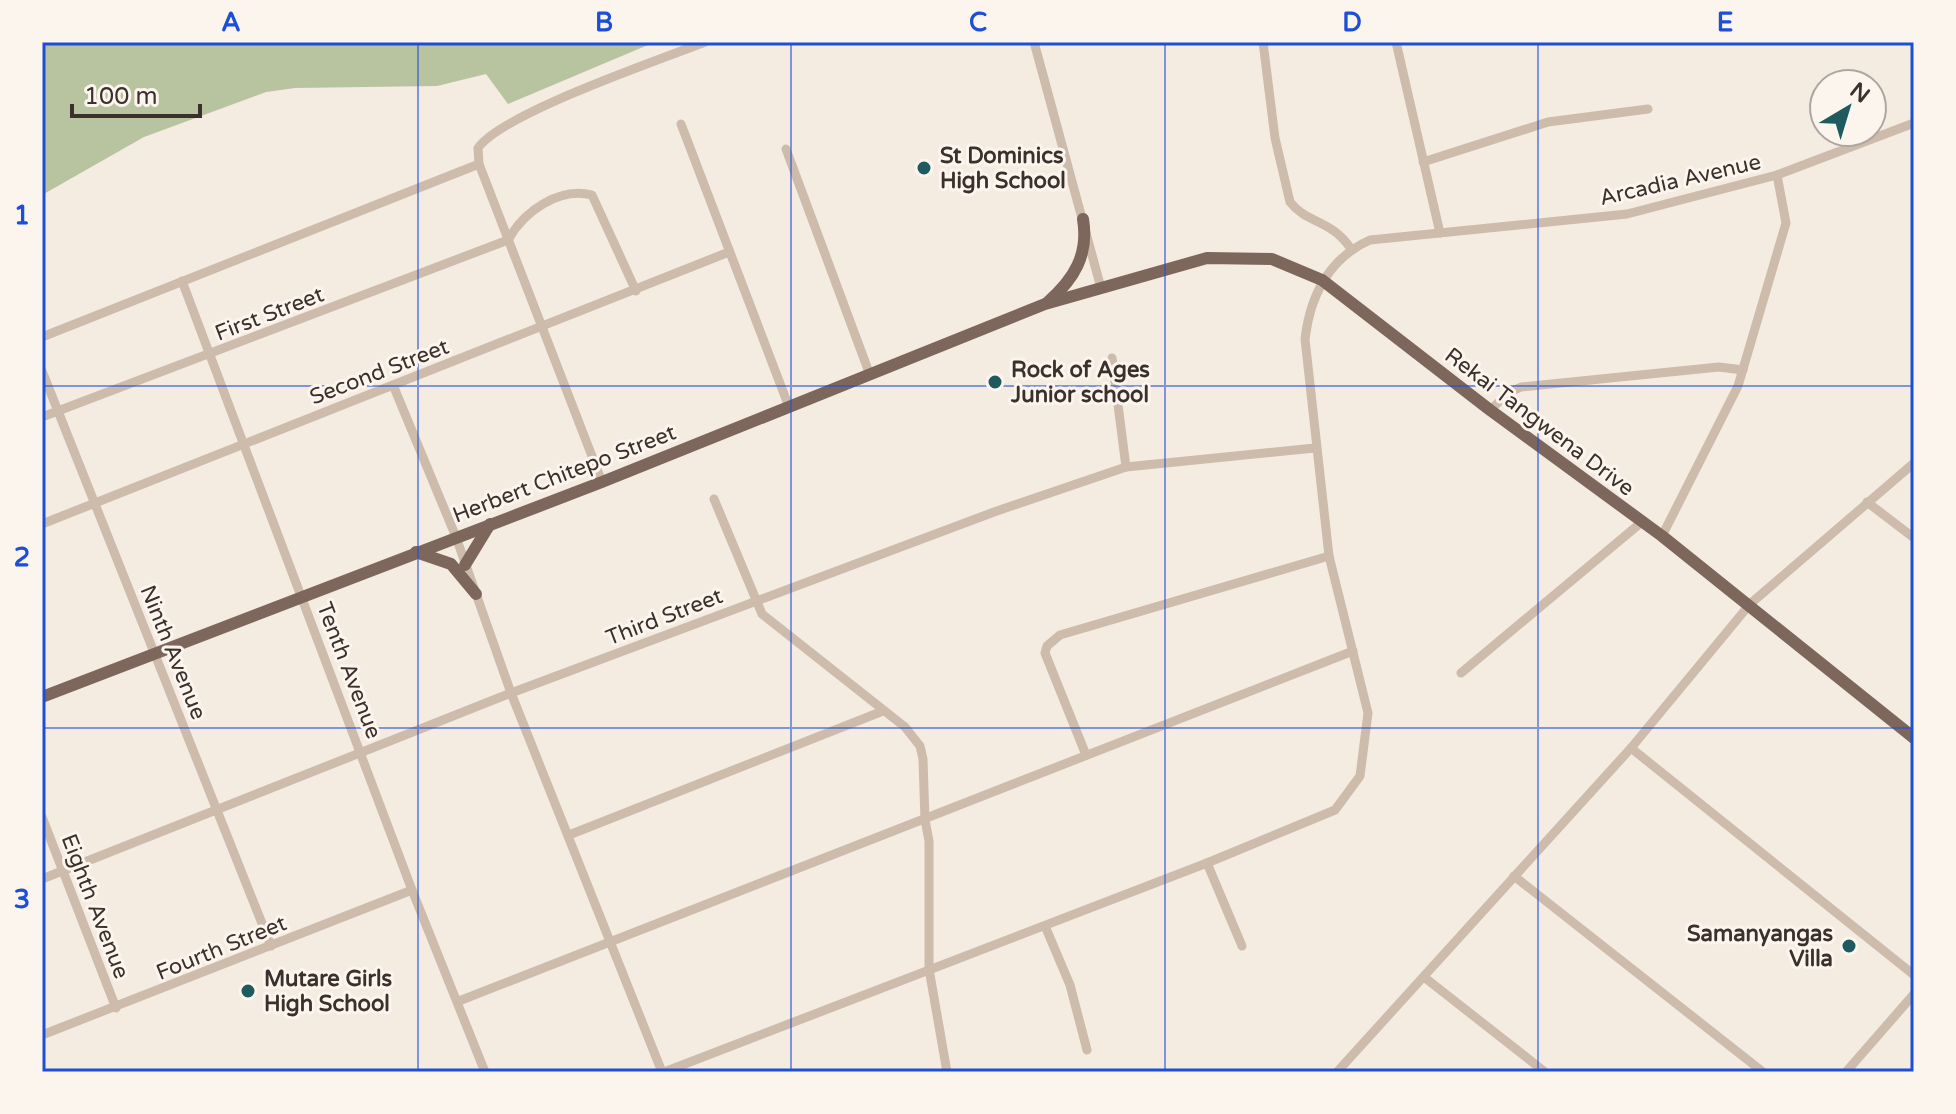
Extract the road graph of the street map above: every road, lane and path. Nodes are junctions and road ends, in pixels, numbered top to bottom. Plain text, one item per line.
1 (705, 42) edge
2 (1034, 42) edge
3 (1263, 42) edge
4 (1396, 42) edge
5 (1648, 109) dead end
6 (1914, 123) edge
7 (681, 124) dead end
8 (478, 148) junction
9 (786, 149) dead end
10 (1423, 162) junction
11 (479, 164) junction
12 (456, 172) junction
13 (1777, 175) junction
14 (1083, 219) junction
15 (1440, 233) junction
16 (508, 240) junction
17 (1351, 249) junction
18 (729, 252) junction
19 (1322, 280) junction
20 (182, 281) junction
21 (1101, 288) junction
22 (636, 291) junction
23 (1045, 304) junction
24 (544, 327) junction
25 (42, 337) edge
26 (210, 355) junction
27 (1112, 358) dead end
28 (1743, 370) junction
29 (42, 371) edge
30 (870, 375) junction
31 (393, 385) junction
32 (789, 407) junction
33 (1490, 410) junction
34 (58, 411) junction
35 (42, 417) edge
36 (245, 444) junction
37 (1315, 448) junction
38 (1914, 463) edge
39 (1126, 467) junction
40 (602, 482) junction
41 (714, 499) dead end
42 (1867, 502) junction
43 (94, 503) junction
44 (1643, 521) junction
45 (42, 524) edge
46 (490, 524) junction
47 (1662, 536) junction
48 (456, 537) junction
49 (1914, 538) edge
50 (416, 552) junction
51 (1329, 556) junction
52 (465, 565) junction
53 (476, 594) junction
54 (302, 595) junction
55 (755, 601) junction
56 (1750, 604) junction
57 (1353, 651) junction
58 (155, 653) junction
59 (1461, 673) dead end
60 (511, 693) junction
61 (42, 697) edge
62 (883, 711) junction
63 (1914, 738) edge
64 (1631, 748) junction
65 (361, 752) junction
66 (1086, 755) junction
67 (217, 809) junction
68 (42, 817) edge
69 (925, 820) junction
70 (569, 835) junction
71 (1207, 863) junction
72 (62, 870) junction
73 (1514, 876) junction
74 (42, 879) edge
75 (412, 890) junction
76 (1045, 926) junction
77 (610, 941) junction
78 (271, 946) junction
79 (1242, 946) dead end
80 (929, 969) junction
81 (1914, 975) edge
82 (1424, 977) junction
83 (1914, 994) edge
84 (459, 1001) junction
85 (116, 1008) junction
86 (42, 1035) edge
87 (1087, 1050) dead end
88 (485, 1072) edge
89 (663, 1072) edge
90 (947, 1072) edge
91 (1337, 1072) edge
92 (1545, 1072) edge
93 (1763, 1072) edge
94 (1846, 1072) edge

1 - 8 street
2 - 14 street
3 - 17 street
4 - 10 street
5 - 10 street
6 - 13 street, Arcadia Avenue
7 - 18 street
8 - 11 street
8 - 12 street
9 - 30 street
10 - 15 street
11 - 12 street
11 - 16 street
12 - 20 street
13 - 15 street, Arcadia Avenue
13 - 28 street
14 - 21 street
14 - 23 main road
15 - 17 street, Arcadia Avenue
16 - 22 street
16 - 24 street
16 - 26 street, First Street
17 - 19 street
18 - 22 street, Second Street
18 - 32 street
19 - 21 main road, Rekai Tangwena Drive
19 - 33 main road, Rekai Tangwena Drive
19 - 37 street
20 - 25 street
20 - 26 street, Tenth Avenue
21 - 23 main road, Herbert Chitepo Street
22 - 24 street, Second Street
23 - 30 main road, Herbert Chitepo Street
24 - 31 street, Second Street
24 - 40 street
26 - 34 street, First Street
26 - 36 street, Tenth Avenue
27 - 39 street
28 - 33 street
28 - 47 street
29 - 34 street, Ninth Avenue
30 - 32 main road, Herbert Chitepo Street
31 - 36 street, Second Street
31 - 48 street
32 - 40 main road, Herbert Chitepo Street
33 - 44 main road, Rekai Tangwena Drive
34 - 35 street, First Street
34 - 43 street, Ninth Avenue
36 - 43 street, Second Street
36 - 54 street, Tenth Avenue
37 - 39 street, Third Street
37 - 51 street
38 - 42 street
39 - 55 street, Third Street
40 - 46 main road, Herbert Chitepo Street
41 - 55 street
42 - 49 street
42 - 56 street
43 - 45 street, Second Street
43 - 58 street, Ninth Avenue
44 - 47 main road, Rekai Tangwena Drive
44 - 59 street
46 - 48 main road, Herbert Chitepo Street
46 - 52 main road
47 - 56 main road, Rekai Tangwena Drive
48 - 50 main road, Herbert Chitepo Street
48 - 52 street
50 - 53 main road
50 - 54 main road, Herbert Chitepo Street
51 - 57 street
51 - 66 street
52 - 53 street
53 - 60 street
54 - 58 main road, Herbert Chitepo Street
54 - 65 street, Tenth Avenue
55 - 60 street, Third Street
55 - 62 street
56 - 63 main road, Rekai Tangwena Drive
56 - 64 street
57 - 66 street
57 - 71 street
58 - 61 main road, Herbert Chitepo Street
58 - 67 street, Ninth Avenue
60 - 65 street, Third Street
60 - 70 street
62 - 69 street
62 - 70 street
64 - 73 street
64 - 81 street
65 - 67 street, Third Street
65 - 75 street, Tenth Avenue
66 - 69 street
67 - 72 street, Third Street
67 - 78 street, Ninth Avenue
68 - 72 street, Eighth Avenue
69 - 77 street
69 - 80 street
70 - 77 street
71 - 76 street
71 - 79 street
72 - 74 street, Third Street
72 - 85 street, Eighth Avenue
73 - 82 street
73 - 93 street
75 - 78 street, Fourth Street
75 - 84 street, Tenth Avenue
76 - 80 street
76 - 87 street
77 - 84 street
77 - 89 street
78 - 85 street, Fourth Street
80 - 89 street
80 - 90 street
82 - 91 street
82 - 92 street
83 - 94 street
84 - 88 street, Tenth Avenue
85 - 86 street, Fourth Street

